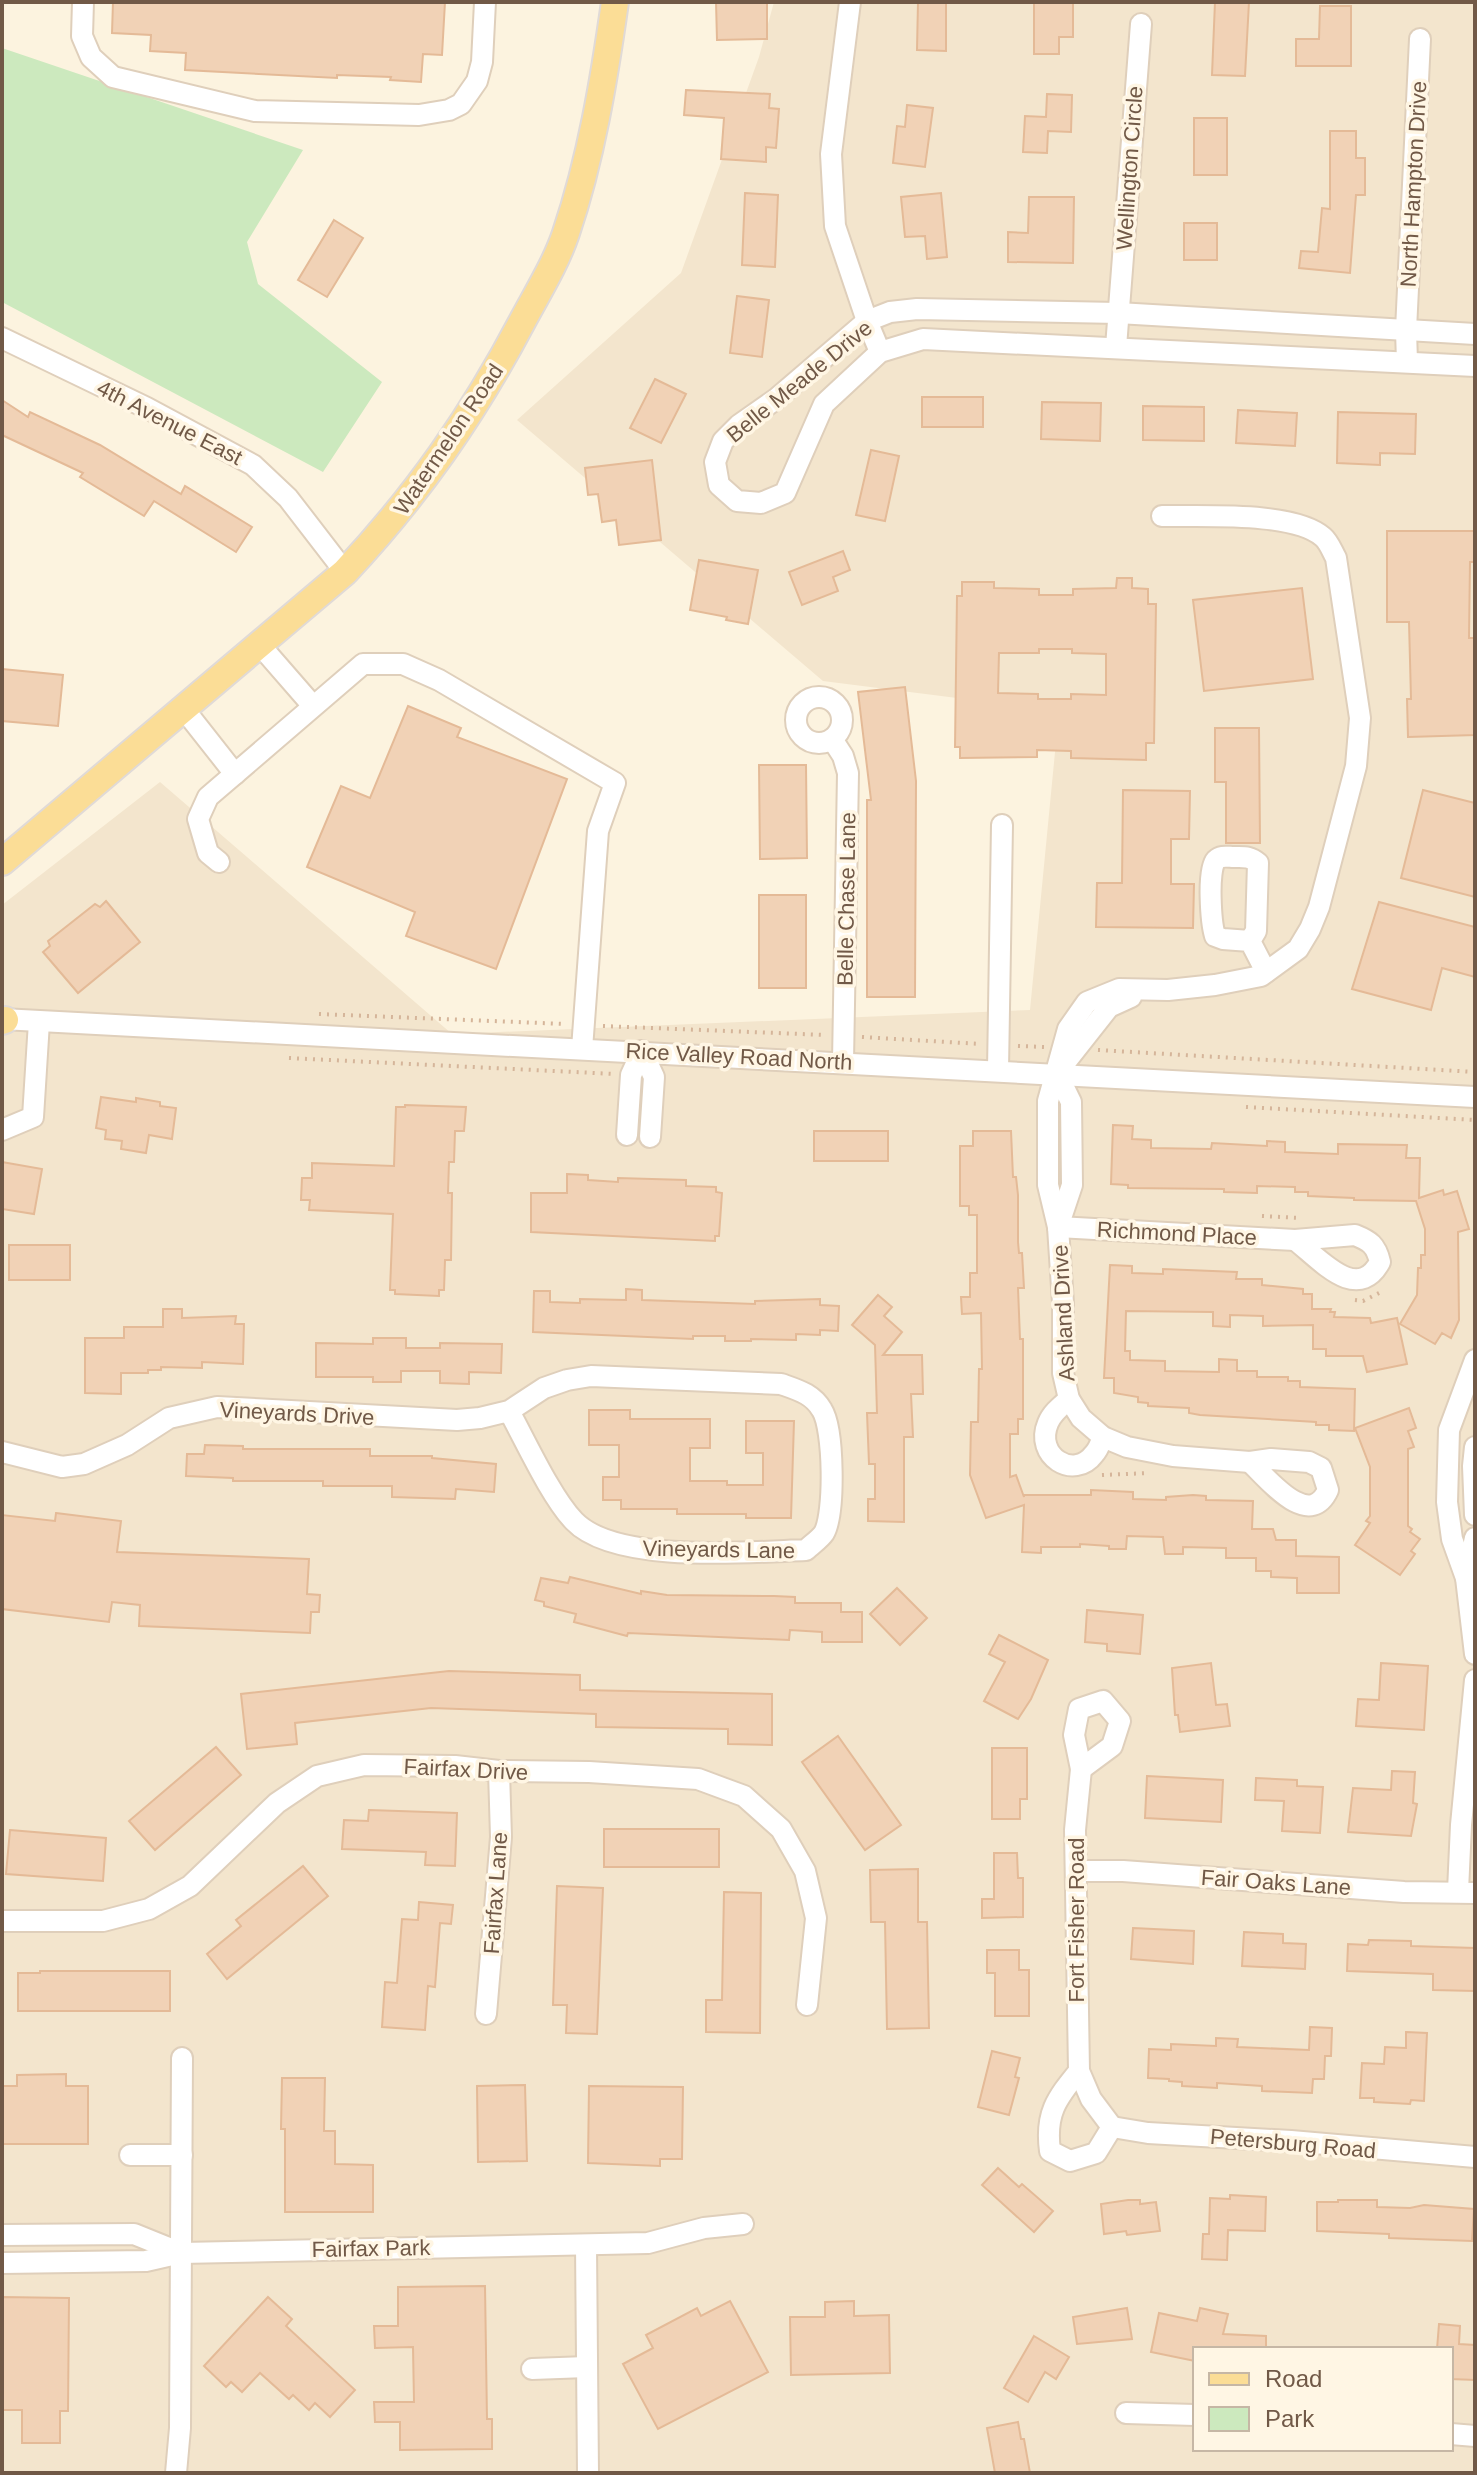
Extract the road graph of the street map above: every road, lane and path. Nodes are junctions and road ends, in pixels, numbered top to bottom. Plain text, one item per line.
1 (83, 2) edge
2 (485, 2) edge
3 (615, 2) edge
4 (850, 2) edge
5 (1141, 24) dead end
6 (1420, 39) dead end
7 (1118, 313) junction
8 (867, 321) junction
9 (1406, 330) junction
10 (1475, 334) edge
11 (2, 338) edge
12 (1116, 347) junction
13 (880, 352) junction
14 (1407, 362) junction
15 (1475, 366) edge
16 (1162, 516) dead end
17 (345, 572) junction
18 (259, 644) junction
19 (313, 706) junction
20 (183, 708) junction
21 (832, 739) dead end
22 (235, 774) junction
23 (1002, 825) dead end
24 (2, 862) edge
25 (219, 862) dead end
26 (1250, 941) dead end
27 (1266, 972) junction
28 (317, 1014) dead end
29 (3, 1020) edge
30 (39, 1022) junction
31 (583, 1025) junction
32 (843, 1035) junction
33 (999, 1045) junction
34 (582, 1049) junction
35 (1070, 1049) junction
36 (642, 1051) junction
37 (289, 1058) dead end
38 (843, 1062) junction
39 (998, 1070) junction
40 (1475, 1072) edge
41 (1057, 1073) junction
42 (631, 1075) junction
43 (1475, 1097) edge
44 (1241, 1106) dead end
45 (1475, 1120) edge
46 (2, 1130) edge
47 (627, 1135) dead end
48 (650, 1137) dead end
49 (1058, 1227) junction
50 (1295, 1240) dead end
51 (1475, 1360) edge
52 (1069, 1399) junction
53 (509, 1411) junction
54 (1103, 1437) junction
55 (1475, 1447) edge
56 (2, 1452) edge
57 (1250, 1462) dead end
58 (1163, 1474) dead end
59 (1095, 1477) dead end
60 (1475, 1515) edge
61 (1475, 1538) edge
62 (1466, 1578) junction
63 (1475, 1654) edge
64 (1475, 1680) edge
65 (1081, 1769) dead end
66 (499, 1771) junction
67 (1077, 1871) junction
68 (1467, 1892) edge
69 (2, 1921) edge
70 (807, 2005) dead end
71 (486, 2014) dead end
72 (182, 2058) dead end
73 (1079, 2071) junction
74 (1112, 2127) junction
75 (130, 2155) dead end
76 (182, 2155) junction
77 (1475, 2157) edge
78 (743, 2224) dead end
79 (2, 2235) edge
80 (586, 2245) junction
81 (181, 2253) junction
82 (2, 2263) edge
83 (587, 2367) junction
84 (532, 2369) dead end
85 (1126, 2413) dead end
86 (1193, 2415) edge
87 (1453, 2434) edge
88 (1475, 2436) edge
89 (176, 2473) edge
90 (588, 2473) edge

1 - 2 street
3 - 17 main road, Watermelon Road
4 - 8 street
5 - 7 street, Wellington Circle
6 - 9 street, North Hampton Drive
7 - 8 street, Belle Meade Drive
7 - 9 street, Belle Meade Drive
7 - 12 street, Wellington Circle
8 - 13 street
8 - 13 street, Belle Meade Drive
9 - 10 street, Belle Meade Drive
9 - 14 street
11 - 17 street, 4th Avenue East
12 - 13 street, Belle Meade Drive
12 - 14 street, Belle Meade Drive
14 - 15 street, Belle Meade Drive
16 - 27 street
17 - 18 main road, Watermelon Road
18 - 19 street
18 - 20 main road, Watermelon Road
19 - 22 street
19 - 31 street
20 - 22 street
20 - 24 main road, Watermelon Road
21 - 32 street, Belle Chase Lane
22 - 25 street
23 - 33 street
26 - 27 street
27 - 35 street
28 - 31 path
29 - 30 street, Rice Valley Road North
30 - 34 street, Rice Valley Road North
30 - 46 street
31 - 32 path
31 - 34 street
32 - 33 path
32 - 38 street, Belle Chase Lane
33 - 35 path
33 - 39 street
34 - 36 street, Rice Valley Road North
35 - 40 path
35 - 41 street
36 - 38 street, Rice Valley Road North
36 - 42 street
36 - 48 street
37 - 42 path
38 - 39 street, Rice Valley Road North
39 - 41 street, Rice Valley Road North
41 - 43 street, Rice Valley Road North
41 - 49 street, Ashland Drive
42 - 47 street
44 - 45 path
49 - 50 street, Richmond Place
49 - 52 street, Ashland Drive
51 - 62 street
52 - 54 street, Ashland Drive
52 - 54 street, Ashland Drive
53 - 53 street, Vineyards Lane
53 - 56 street, Vineyards Drive
54 - 57 street, Ashland Drive
55 - 60 street
58 - 59 path
61 - 62 street
62 - 63 street
64 - 68 street
65 - 67 street, Fort Fisher Road
66 - 69 street, Fairfax Drive
66 - 70 street, Fairfax Drive
66 - 71 street, Fairfax Lane
67 - 68 street, Fair Oaks Lane
67 - 73 street, Fort Fisher Road
72 - 76 street
73 - 74 street, Fort Fisher Road
73 - 74 street
74 - 77 street, Petersburg Road
75 - 76 street
76 - 81 street
78 - 80 street, Fairfax Park
79 - 81 street, Fairfax Park
80 - 81 street, Fairfax Park
80 - 83 street
81 - 82 street
81 - 89 street
83 - 84 street
83 - 90 street
85 - 86 street
87 - 88 street

